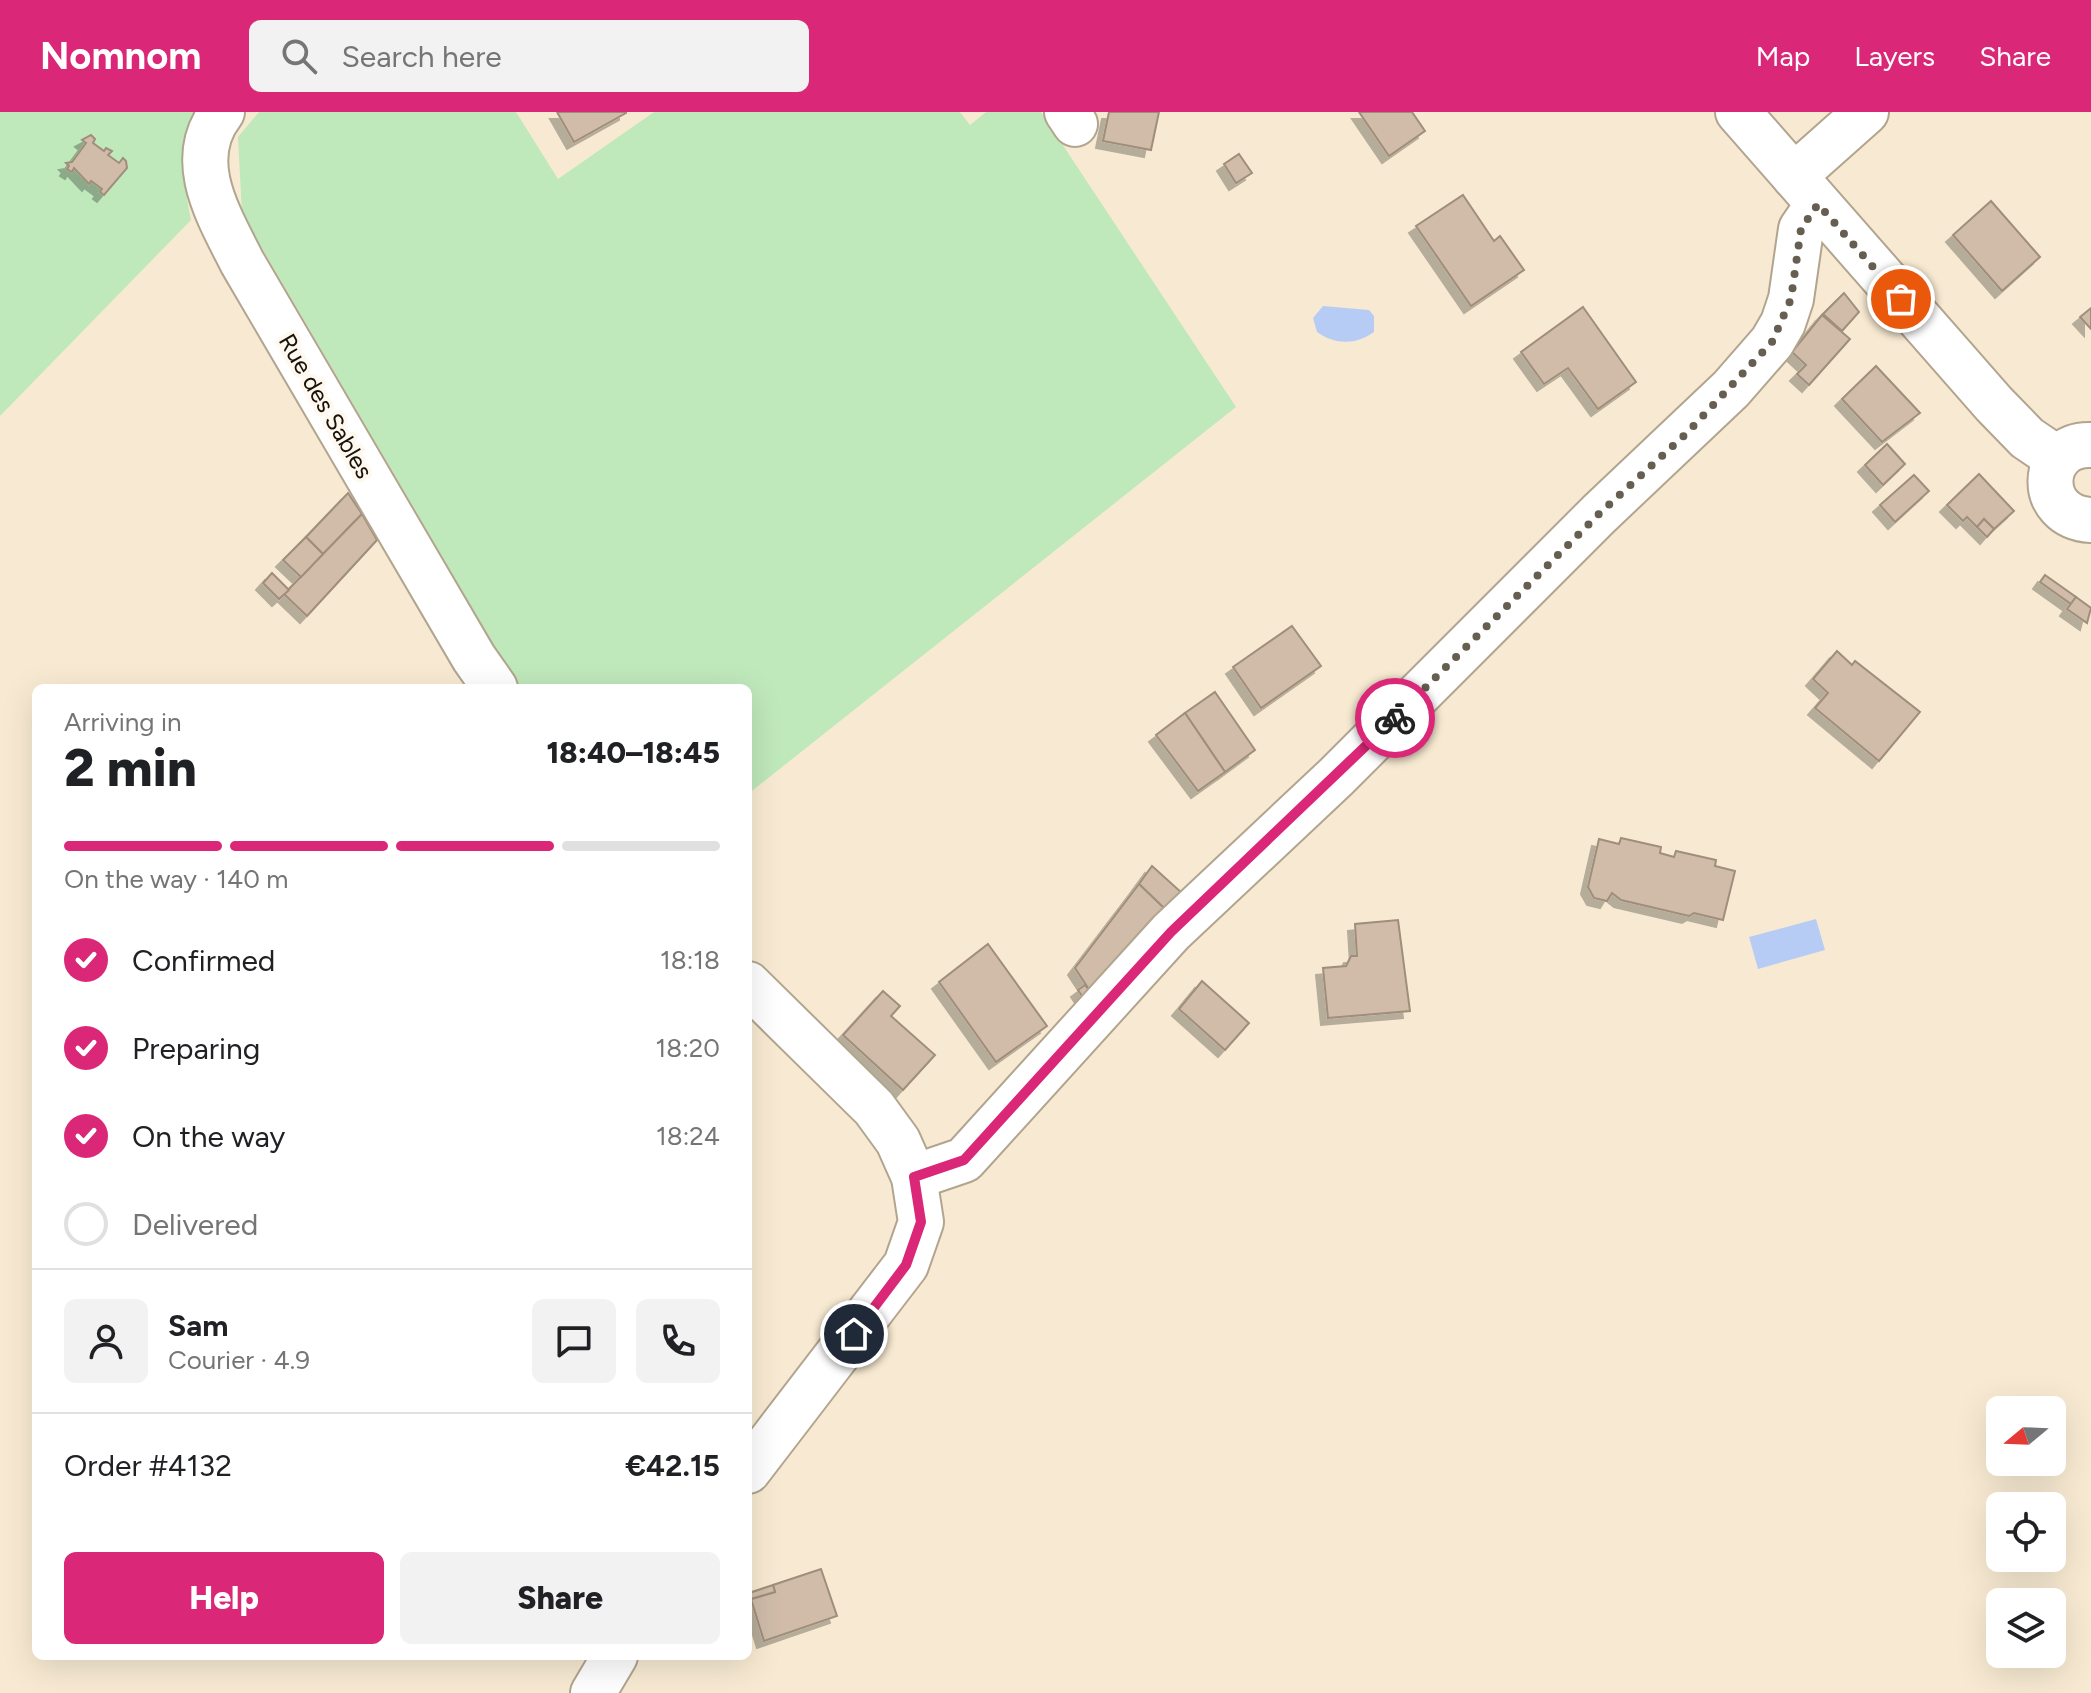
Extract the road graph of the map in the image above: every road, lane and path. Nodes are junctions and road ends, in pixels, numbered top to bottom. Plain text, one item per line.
1 (222, 112) edge
2 (1738, 112) edge
3 (1866, 112) edge
4 (1806, 190) junction
5 (2075, 452) edge
6 (2091, 520) edge
7 (492, 684) edge
8 (752, 988) edge
9 (914, 1177) junction
10 (752, 1466) edge
11 (613, 1660) edge
12 (593, 1693) edge

1 - 7 street, Rue des Sables
2 - 4 street
3 - 4 street
4 - 5 street
4 - 9 street
5 - 6 street
8 - 9 street
9 - 10 street
11 - 12 street

